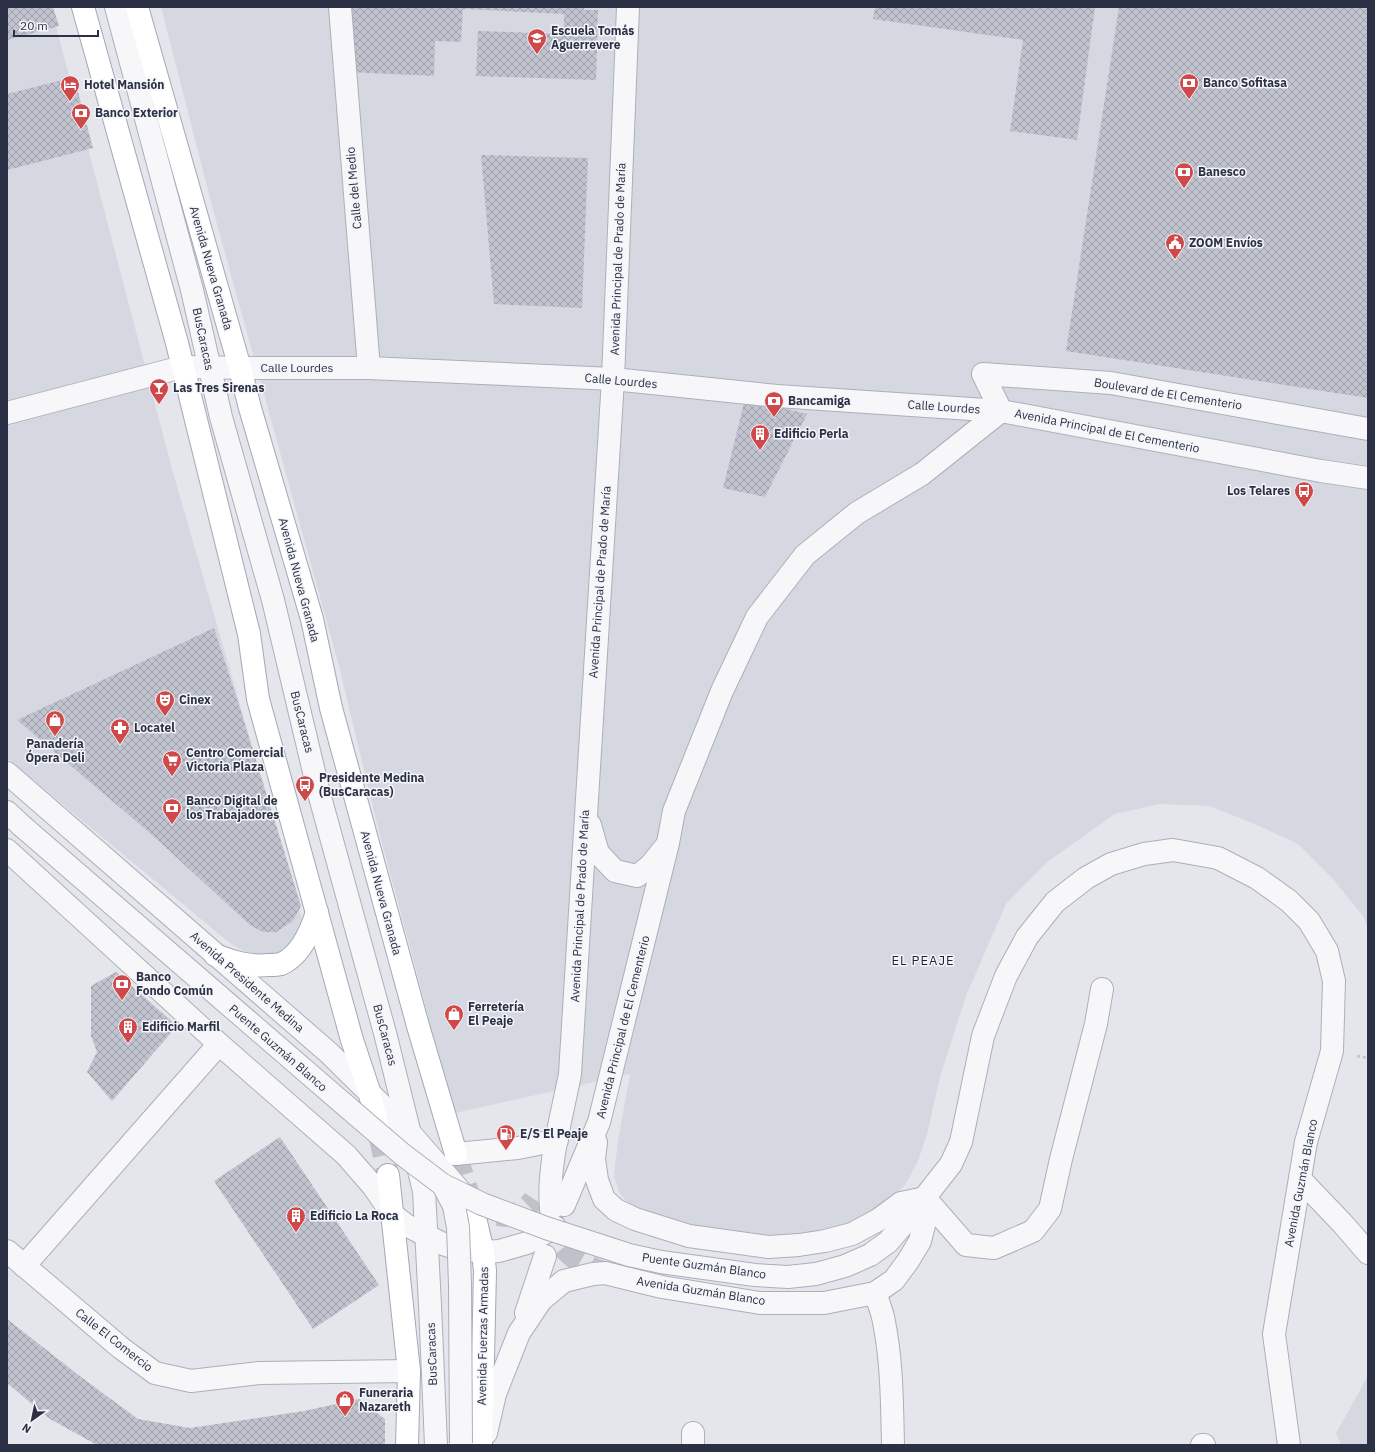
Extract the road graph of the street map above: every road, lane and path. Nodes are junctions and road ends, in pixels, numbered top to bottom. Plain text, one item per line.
1 (83, 7) edge
2 (116, 7) edge
3 (137, 7) edge
4 (340, 7) edge
5 (628, 7) edge
6 (182, 367) junction
7 (209, 367) junction
8 (240, 368) junction
9 (369, 368) junction
10 (613, 379) junction
11 (1001, 411) junction
12 (7, 413) edge
13 (1368, 429) edge
14 (1368, 478) edge
15 (7, 773) edge
16 (585, 808) junction
17 (14, 819) edge
18 (668, 843) junction
19 (7, 850) edge
20 (316, 912) junction
21 (215, 954) junction
22 (1102, 989) dead end
23 (219, 1044) junction
24 (370, 1094) junction
25 (599, 1122) junction
26 (410, 1133) junction
27 (379, 1134) tunnel mouth
28 (556, 1148) junction
29 (456, 1154) joint
30 (388, 1175) tunnel mouth
31 (1300, 1179) junction
32 (443, 1185) junction
33 (925, 1198) junction
34 (472, 1205) joint
35 (551, 1210) junction
36 (393, 1214) junction
37 (426, 1236) junction
38 (7, 1251) edge
39 (483, 1252) junction
40 (1368, 1253) edge
41 (545, 1256) dead end
42 (24, 1266) junction
43 (875, 1293) junction
44 (519, 1333) junction
45 (408, 1371) junction
46 (429, 1442) edge
47 (407, 1445) edge
48 (471, 1445) edge
49 (893, 1445) edge
50 (1289, 1445) edge

1 - 6 main road
2 - 7 street, BusCaracas
3 - 8 main road, Avenida Nueva Granada
4 - 9 street, Calle del Medio
5 - 10 street, Avenida Principal de Prado de María
6 - 7 street, Calle Lourdes
6 - 12 street
6 - 20 main road
7 - 8 street, Calle Lourdes
7 - 26 street, BusCaracas
8 - 9 street, Calle Lourdes
8 - 29 main road, Avenida Nueva Granada
9 - 10 street, Calle Lourdes
10 - 11 street, Calle Lourdes
10 - 16 street, Avenida Principal de Prado de María
11 - 13 street, Boulevard de El Cementerio
11 - 14 street, Avenida Principal de El Cementerio
11 - 18 street, Avenida Principal de El Cementerio
15 - 21 street, Avenida Presidente Medina
16 - 18 street, Avenida Principal de El Cementerio
16 - 28 street, Avenida Principal de Prado de María
17 - 32 street, Puente Guzmán Blanco, bridge
18 - 25 street, Avenida Principal de El Cementerio
19 - 23 street
20 - 21 main road
20 - 24 main road
21 - 24 street, Avenida Presidente Medina
22 - 33 street
23 - 36 street
23 - 42 street
24 - 26 street, Avenida Presidente Medina
24 - 27 main road
25 - 33 street
25 - 35 street, Avenida Principal de El Cementerio
26 - 34 street, Avenida Presidente Medina
26 - 37 street, BusCaracas
28 - 29 street
28 - 35 street
30 - 36 main road
31 - 33 street, Avenida Guzmán Blanco
31 - 40 street
31 - 50 street, Avenida Guzmán Blanco
32 - 33 street, Puente Guzmán Blanco, bridge
32 - 48 street, Puente Guzmán Blanco, bridge
33 - 43 street, Avenida Guzmán Blanco
34 - 39 main road, Avenida Fuerzas Armadas
35 - 39 street
36 - 37 street
36 - 45 main road
37 - 39 street
37 - 46 street, BusCaracas
38 - 42 street, Calle El Comercio
39 - 48 main road, Avenida Fuerzas Armadas
41 - 44 street
42 - 45 street, Calle El Comercio
43 - 44 street, Avenida Guzmán Blanco
43 - 49 street
44 - 48 street
45 - 47 main road
46 - 48 street

